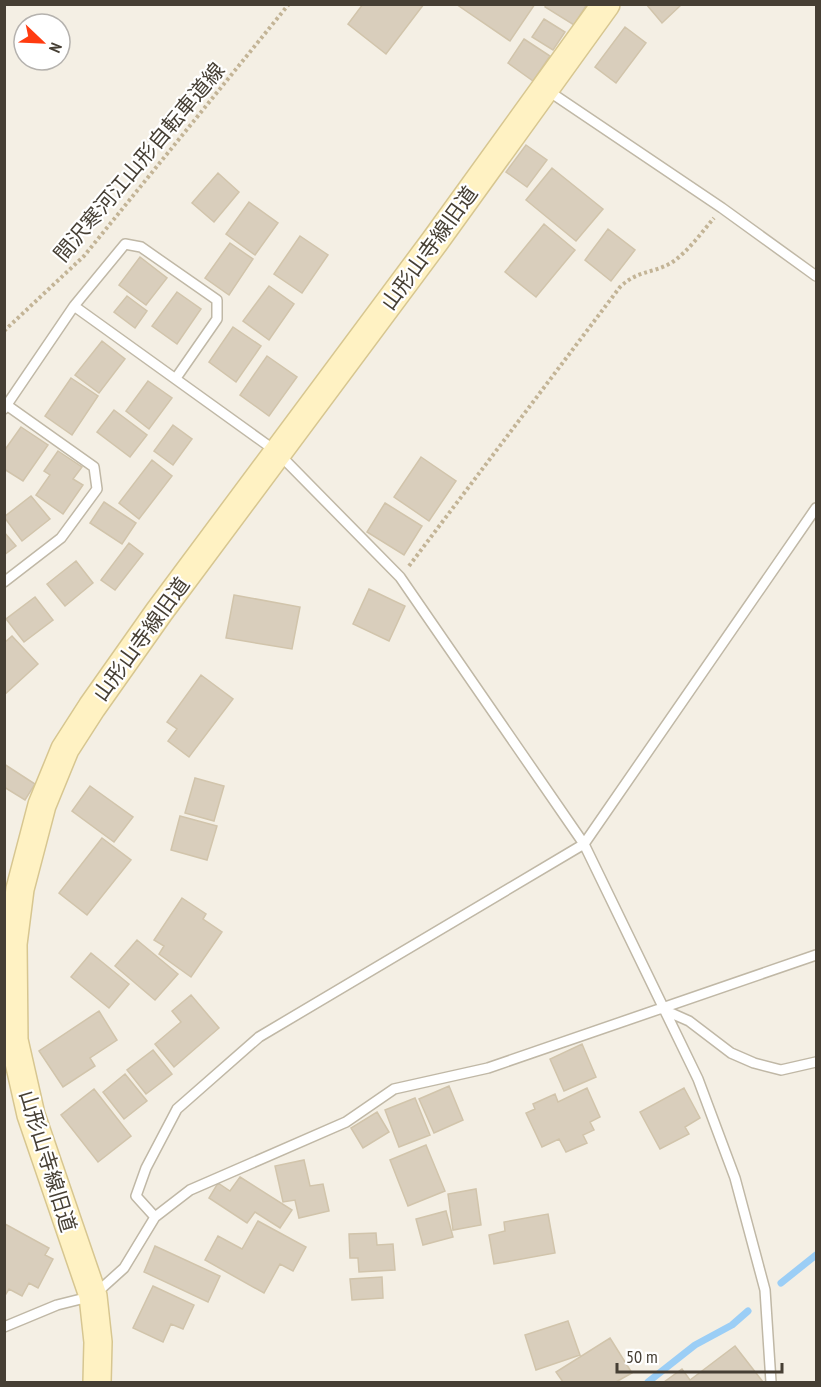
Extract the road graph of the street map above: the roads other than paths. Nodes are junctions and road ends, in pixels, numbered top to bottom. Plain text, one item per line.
1 (606, 4) edge
2 (546, 89) junction
3 (816, 276) edge
4 (74, 306) junction
5 (176, 378) junction
6 (6, 407) edge
7 (277, 452) junction
8 (816, 508) edge
9 (4, 582) edge
10 (584, 844) junction
11 (9, 943) edge
12 (816, 955) edge
13 (662, 1009) junction
14 (816, 1062) edge
15 (154, 1217) junction
16 (93, 1296) junction
17 (4, 1327) edge
18 (97, 1383) edge
19 (771, 1383) edge

1 - 2 street, 山形山寺線旧道
2 - 3 lane
2 - 7 street, 山形山寺線旧道
4 - 5 lane
4 - 5 lane
4 - 6 lane
5 - 7 lane
6 - 9 lane
7 - 10 lane
7 - 11 street, 山形山寺線旧道
8 - 10 lane
10 - 13 lane
10 - 15 lane
11 - 16 street, 山形山寺線旧道
12 - 13 lane
13 - 14 lane
13 - 15 lane
13 - 19 lane
15 - 16 lane
16 - 17 lane
16 - 18 street, 山形山寺線旧道

